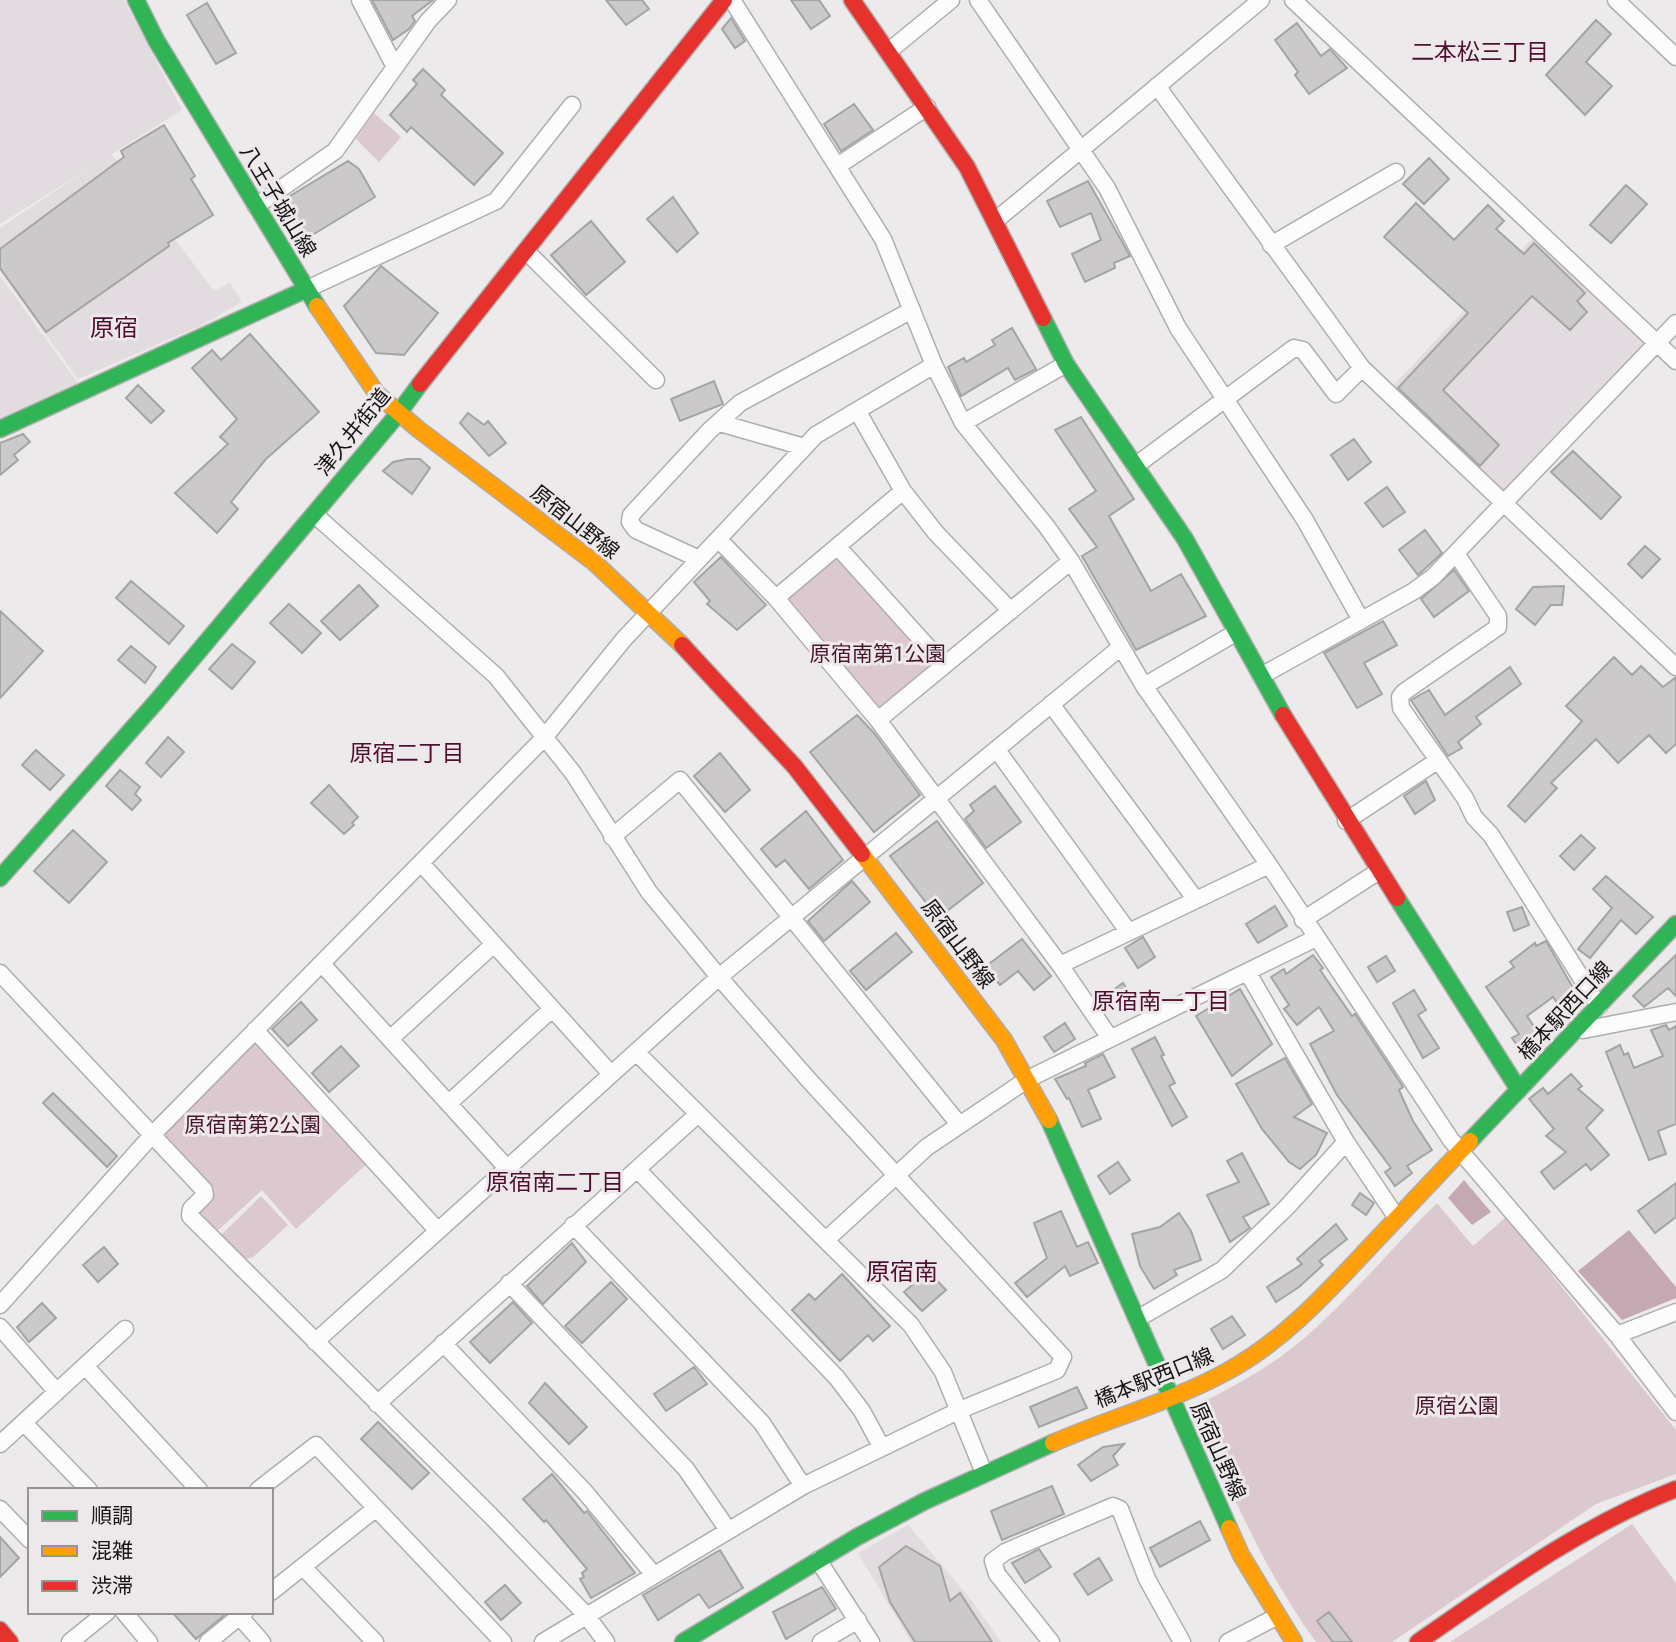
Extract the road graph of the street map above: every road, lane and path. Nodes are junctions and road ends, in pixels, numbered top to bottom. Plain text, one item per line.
1 (136, 0) edge
2 (360, 0) edge
3 (448, 0) edge
4 (724, 0) edge
5 (732, 0) edge
6 (852, 0) edge
7 (951, 0) edge
8 (978, 0) edge
9 (1261, 0) edge
10 (1293, 0) edge
11 (1616, 0) edge
12 (889, 51) junction
13 (1676, 57) edge
14 (395, 67) junction
15 (1157, 86) junction
16 (572, 105) dead end
17 (927, 107) junction
18 (1080, 148) junction
19 (839, 165) junction
20 (1396, 172) dead end
21 (256, 206) junction
22 (995, 221) junction
23 (1271, 245) junction
24 (526, 251) junction
25 (307, 289) junction
26 (912, 310) junction
27 (1676, 323) edge
28 (1657, 343) junction
29 (1676, 361) edge
30 (1066, 364) junction
31 (934, 365) junction
32 (1362, 368) junction
33 (656, 380) dead end
34 (1224, 400) junction
35 (858, 412) junction
36 (398, 414) junction
37 (720, 423) junction
38 (962, 423) junction
39 (0, 429) edge
40 (804, 447) junction
41 (1135, 466) junction
42 (903, 491) junction
43 (1504, 505) junction
44 (314, 514) junction
45 (718, 539) junction
46 (838, 547) junction
47 (1457, 555) junction
48 (699, 559) junction
49 (1071, 561) junction
50 (776, 598) junction
51 (650, 611) junction
52 (1011, 611) junction
53 (1361, 620) junction
54 (1237, 632) junction
55 (1121, 647) junction
56 (944, 665) junction
57 (1676, 667) edge
58 (1261, 676) junction
59 (1144, 686) junction
60 (1051, 704) junction
61 (878, 720) junction
62 (543, 739) junction
63 (997, 750) junction
64 (1437, 761) junction
65 (936, 800) junction
66 (1346, 821) junction
67 (612, 837) junction
68 (866, 857) junction
69 (421, 863) junction
70 (1269, 865) junction
71 (1379, 872) junction
72 (0, 878) edge
73 (1196, 900) junction
74 (790, 920) junction
75 (1303, 920) junction
76 (1676, 924) edge
77 (1128, 931) junction
78 (1316, 938) junction
79 (494, 944) junction
80 (323, 964) junction
81 (1060, 965) junction
82 (1248, 973) junction
83 (0, 974) edge
84 (719, 977) junction
85 (1599, 1006) junction
86 (552, 1009) junction
87 (1676, 1012) edge
88 (1579, 1027) junction
89 (255, 1030) junction
90 (1110, 1038) junction
91 (390, 1039) junction
92 (636, 1052) junction
93 (611, 1074) junction
94 (1028, 1079) junction
95 (1519, 1090) junction
96 (449, 1103) junction
97 (698, 1114) junction
98 (958, 1123) junction
99 (153, 1134) junction
100 (1346, 1142) junction
101 (1460, 1153) junction
102 (507, 1168) junction
103 (637, 1169) junction
104 (898, 1173) junction
105 (1397, 1218) junction
106 (573, 1226) junction
107 (438, 1231) junction
108 (827, 1239) junction
109 (509, 1283) junction
110 (0, 1305) edge
111 (1676, 1312) edge
112 (1137, 1319) junction
113 (0, 1327) edge
114 (125, 1329) dead end
115 (1618, 1335) junction
116 (315, 1342) junction
117 (443, 1343) junction
118 (85, 1366) junction
119 (57, 1392) junction
120 (1172, 1398) junction
121 (377, 1404) junction
122 (960, 1410) junction
123 (1676, 1412) edge
124 (24, 1423) junction
125 (0, 1444) edge
126 (881, 1446) junction
127 (985, 1473) junction
128 (803, 1486) junction
129 (87, 1488) edge
130 (197, 1488) edge
131 (261, 1488) edge
132 (1676, 1489) edge
133 (0, 1509) edge
134 (375, 1509) junction
135 (728, 1530) junction
136 (28, 1538) edge
137 (818, 1560) junction
138 (303, 1567) junction
139 (654, 1575) junction
140 (273, 1590) edge
141 (102, 1614) edge
142 (126, 1614) edge
143 (242, 1615) edge
144 (586, 1615) junction
145 (1276, 1617) junction
146 (858, 1620) junction
147 (0, 1630) edge
148 (10, 1642) edge
149 (69, 1642) edge
150 (149, 1642) edge
151 (208, 1642) edge
152 (262, 1642) edge
153 (375, 1642) edge
154 (503, 1642) edge
155 (543, 1642) edge
156 (606, 1642) edge
157 (683, 1642) edge
158 (821, 1642) edge
159 (871, 1642) edge
160 (1051, 1642) edge
161 (1182, 1642) edge
162 (1228, 1642) edge
163 (1294, 1642) edge
164 (1418, 1642) edge

1 - 21 main road, 八王子城山線
2 - 14 street
3 - 14 street
4 - 24 main road, 津久井街道
5 - 19 street
6 - 12 main road
7 - 12 street
8 - 18 street
9 - 15 street
10 - 28 street
11 - 13 street
12 - 17 main road
14 - 21 street
15 - 18 street
15 - 23 street
16 - 25 street
17 - 19 street
17 - 22 main road
18 - 22 street
18 - 34 street
19 - 26 street
20 - 23 street
21 - 25 main road, 八王子城山線
22 - 30 main road
23 - 32 street
24 - 33 street
24 - 36 main road, 津久井街道
25 - 36 main road, 八王子城山線
25 - 39 main road
26 - 31 street
26 - 37 street
27 - 28 street
28 - 29 street
28 - 43 street
30 - 38 street
30 - 41 main road
31 - 35 street
31 - 38 street
32 - 34 street
32 - 43 street
34 - 41 street
34 - 53 street
35 - 40 street
35 - 42 street
36 - 44 main road, 津久井街道
36 - 51 main road, 原宿山野線
37 - 40 street
37 - 48 street
38 - 49 street
40 - 45 street
41 - 54 main road
42 - 46 street
42 - 52 street
43 - 47 street
43 - 57 street
44 - 62 street
44 - 72 main road, 津久井街道
45 - 48 street
45 - 50 street
46 - 50 street
46 - 56 street
47 - 53 street
47 - 64 street
48 - 51 street
49 - 52 street
49 - 55 street
50 - 61 street
51 - 62 street
51 - 68 main road, 原宿山野線
52 - 56 street
53 - 58 street
54 - 58 main road
54 - 59 street
55 - 59 street
55 - 60 street
56 - 61 street
58 - 66 main road
59 - 70 street
60 - 63 street
60 - 73 street
61 - 65 street
62 - 67 street
62 - 69 street
63 - 65 street
63 - 77 street
64 - 66 street
64 - 85 street
65 - 68 street
65 - 81 street
66 - 71 main road
67 - 74 street
67 - 84 street
68 - 74 street
68 - 94 main road, 原宿山野線
69 - 79 street
69 - 80 street
70 - 73 street
70 - 75 street
71 - 75 street
71 - 95 main road
73 - 77 street
74 - 84 street
74 - 98 street
75 - 78 street
76 - 85 main road, 橋本駅西口線
77 - 81 street
78 - 82 street
78 - 101 street
79 - 86 street
79 - 91 street
80 - 89 street
80 - 91 street
81 - 90 street
82 - 90 street
82 - 100 street
83 - 99 street
84 - 92 street
84 - 104 street
85 - 88 main road, 橋本駅西口線
86 - 93 street
86 - 96 street
87 - 88 street
88 - 95 main road, 橋本駅西口線
89 - 99 street
89 - 107 street
90 - 94 street
91 - 96 street
92 - 93 street
92 - 97 street
93 - 102 street
94 - 98 street
94 - 112 main road, 原宿山野線
95 - 101 main road, 橋本駅西口線
96 - 102 street
97 - 103 street
97 - 108 street
98 - 104 street
99 - 110 street
99 - 116 street
100 - 105 street
100 - 112 street
101 - 105 main road, 橋本駅西口線
101 - 115 street
102 - 107 street
103 - 106 street
103 - 126 street
104 - 108 street
104 - 122 street
105 - 120 main road, 橋本駅西口線
106 - 109 street
106 - 128 street
107 - 116 street
108 - 122 street
109 - 117 street
109 - 135 street
111 - 115 street
112 - 120 main road, 原宿山野線
113 - 119 street
114 - 118 street
115 - 123 street
116 - 121 street
117 - 121 street
117 - 139 street
118 - 119 street
118 - 130 street
119 - 124 street
120 - 127 main road, 橋本駅西口線
120 - 145 main road, 原宿山野線
121 - 144 street
122 - 126 street
122 - 127 street
124 - 125 street
124 - 129 street
126 - 128 street
127 - 137 main road, 橋本駅西口線
128 - 135 street
131 - 134 street
132 - 164 main road
133 - 136 street
134 - 138 street
134 - 154 street
135 - 139 street
137 - 146 street
137 - 157 main road, 橋本駅西口線
138 - 140 street
138 - 153 street
139 - 144 street
141 - 149 street
142 - 150 street
143 - 151 street
143 - 152 street
144 - 155 street
144 - 156 street
145 - 162 street
145 - 163 main road, 原宿山野線
146 - 158 street
146 - 159 street
147 - 148 main road
160 - 161 street

